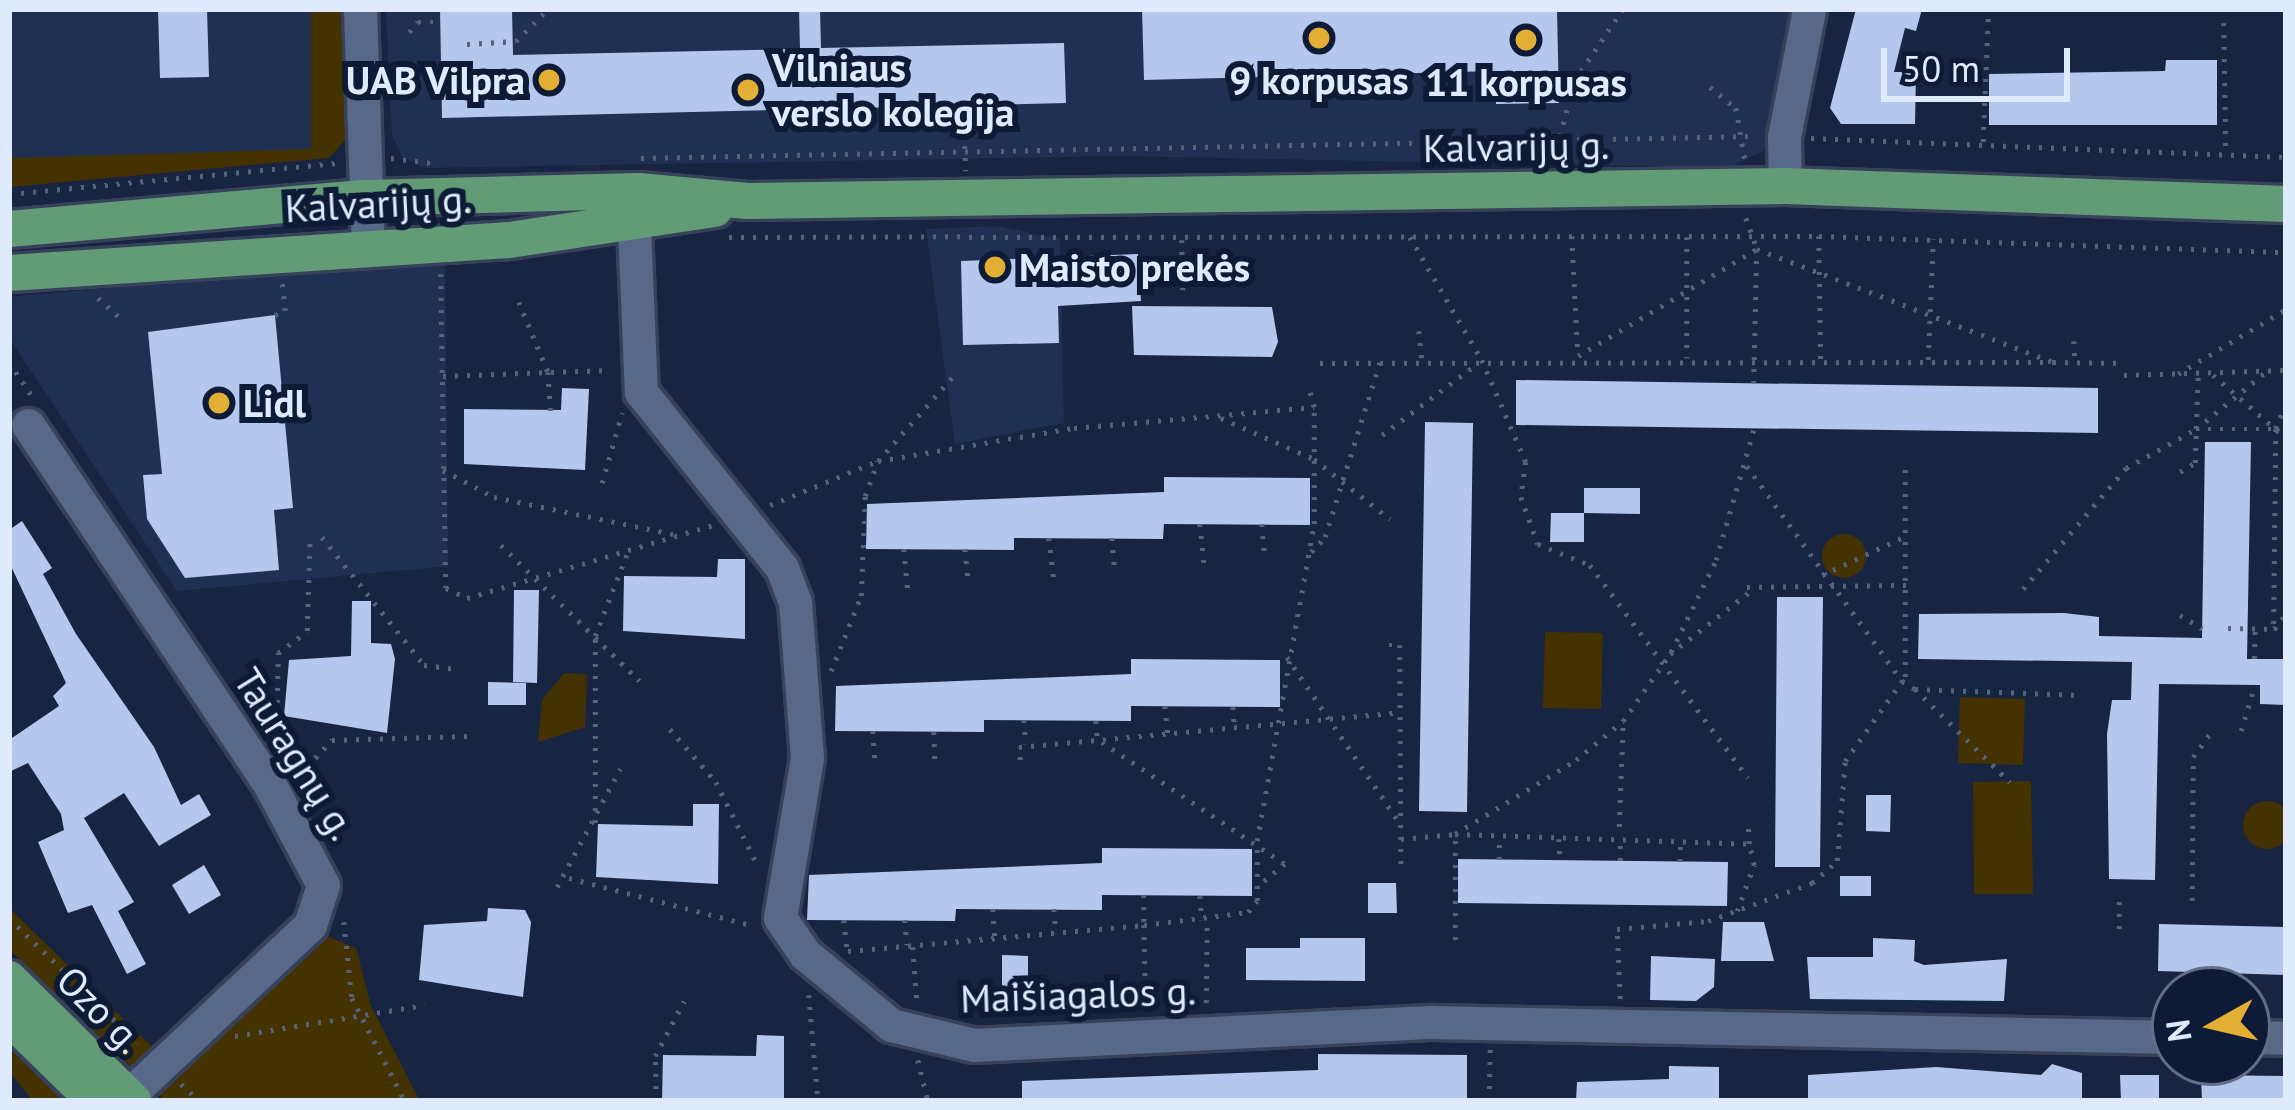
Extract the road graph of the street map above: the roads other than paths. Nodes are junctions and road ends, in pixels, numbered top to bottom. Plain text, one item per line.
1 (360, 9) edge
2 (1809, 9) edge
3 (1785, 186) junction
4 (366, 198) junction
5 (748, 202) junction
6 (2286, 204) edge
7 (634, 226) junction
8 (9, 229) edge
9 (368, 245) junction
10 (9, 273) edge
11 (28, 425) dead end
12 (9, 979) edge
13 (9, 1017) edge
14 (2151, 1036) edge
15 (118, 1099) edge

1 - 4 street
2 - 3 street
3 - 5 main road, Kalvarijų g.
3 - 6 main road, Kalvarijų g.
4 - 5 main road, Kalvarijų g.
4 - 8 main road, Kalvarijų g.
4 - 9 street
5 - 7 main road, Kalvarijų g.
7 - 9 main road, Kalvarijų g.
7 - 14 street, Maišiagalos g.
9 - 10 main road, Kalvarijų g.
11 - 15 street, Tauragnų g.
12 - 15 main road, Ozo g.
13 - 15 main road, Ozo g.

